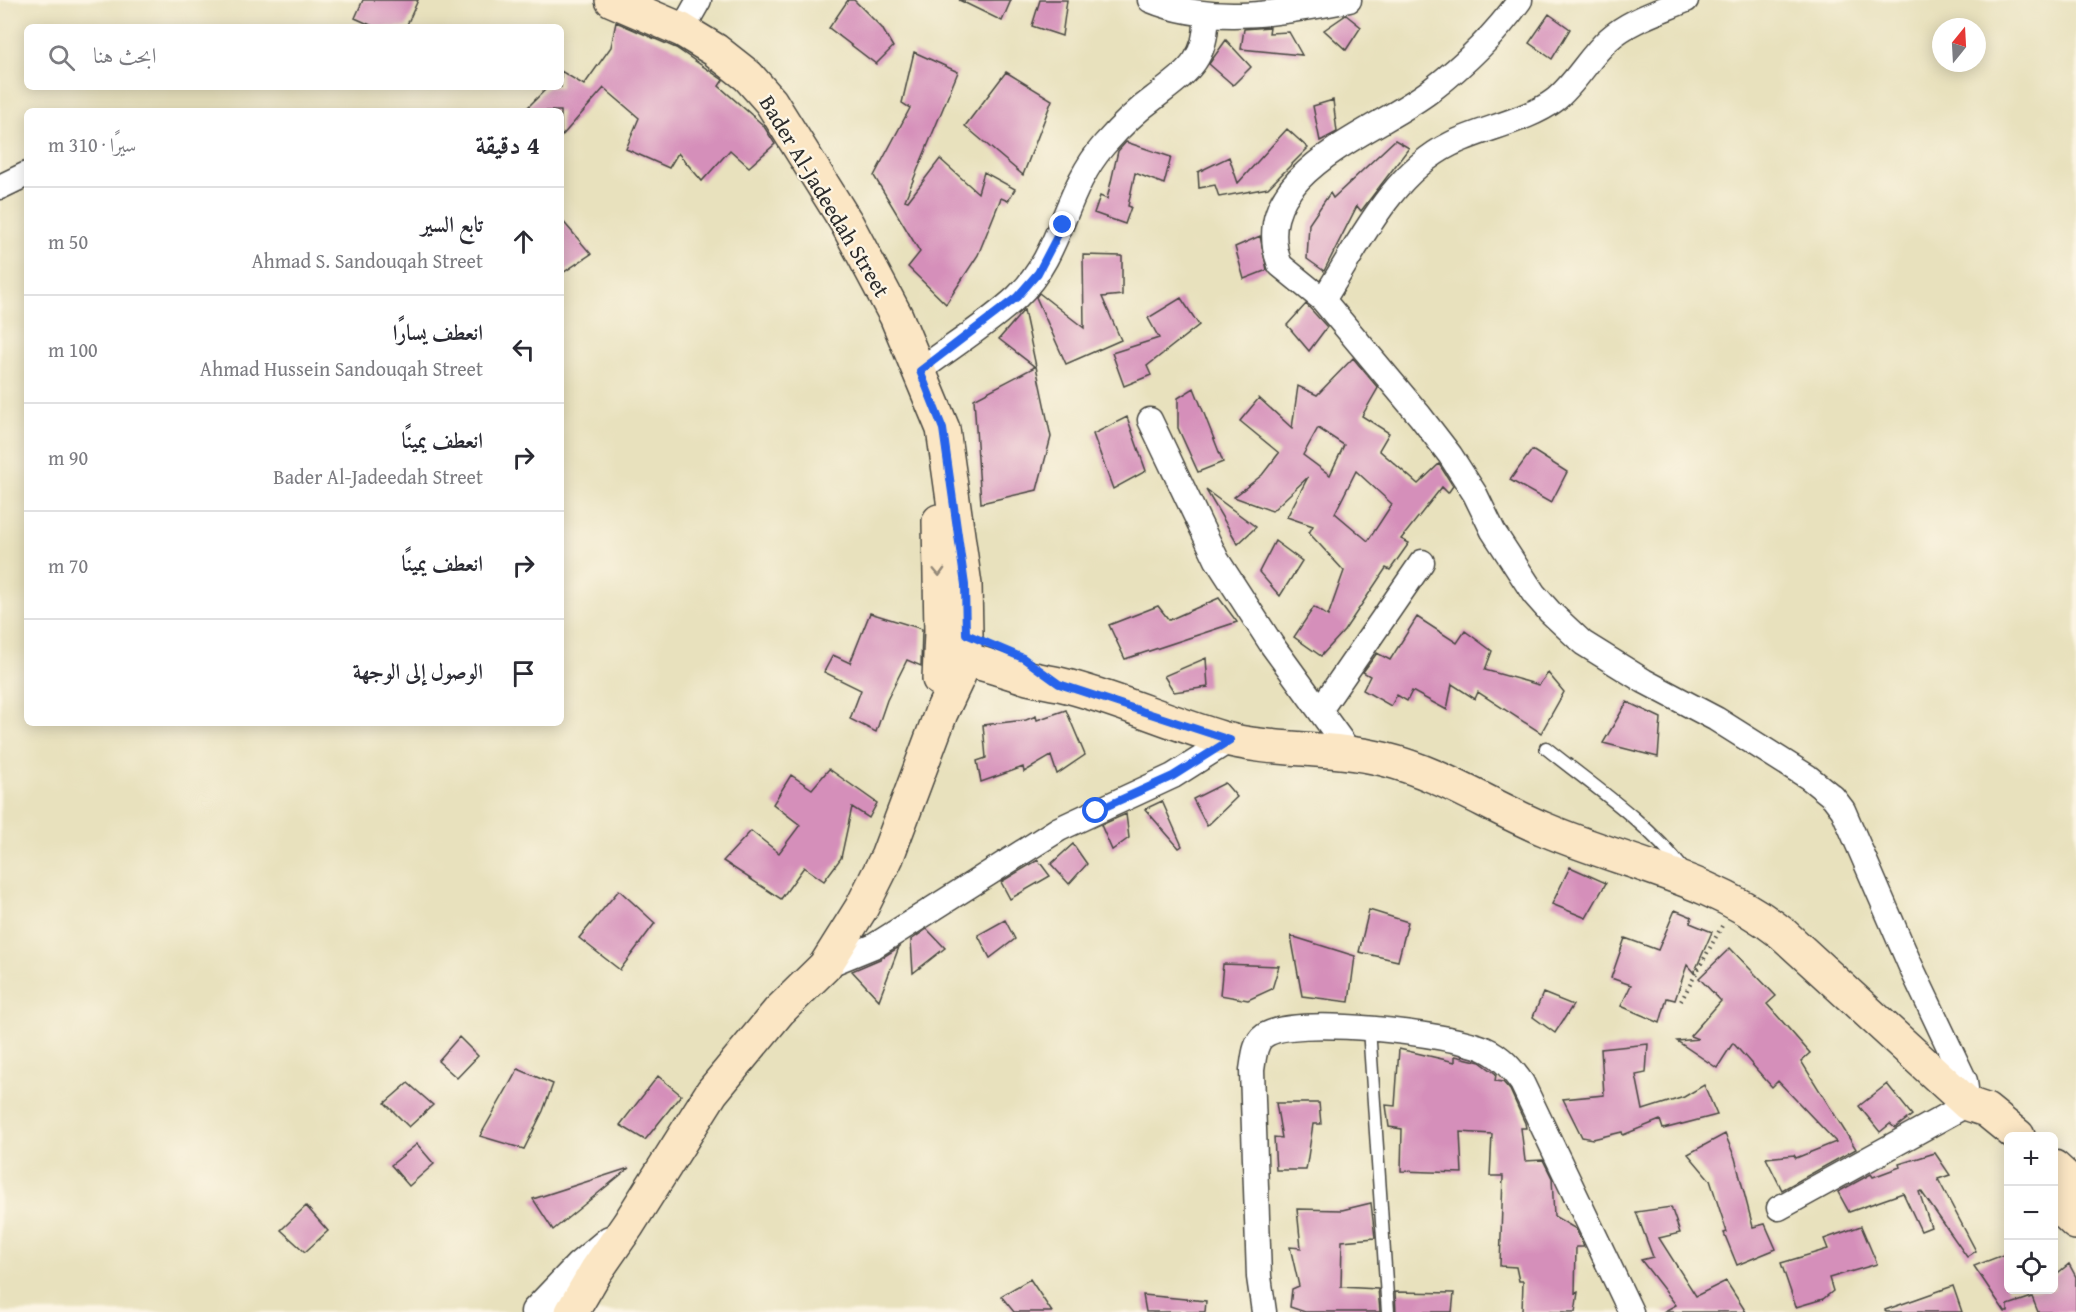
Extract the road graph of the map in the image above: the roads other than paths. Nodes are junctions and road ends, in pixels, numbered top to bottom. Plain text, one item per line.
1 (612, 0) edge
2 (699, 0) edge
3 (1150, 0) edge
4 (1349, 0) edge
5 (1520, 0) edge
6 (1686, 0) edge
7 (1206, 15) junction
8 (682, 30) junction
9 (24, 175) edge
10 (0, 187) edge
11 (1323, 300) junction
12 (920, 371) junction
13 (1150, 420) dead end
14 (1422, 562) dead end
15 (953, 645) junction
16 (1320, 710) junction
17 (1230, 740) junction
18 (1546, 748) dead end
19 (1349, 751) junction
20 (1691, 880) junction
21 (825, 966) junction
22 (1368, 1028) junction
23 (1968, 1104) junction
24 (2012, 1132) edge
25 (2004, 1155) edge
26 (2058, 1171) edge
27 (2076, 1187) edge
28 (2058, 1206) edge
29 (1779, 1208) dead end
30 (2076, 1223) edge
31 (628, 1226) junction
32 (536, 1312) edge
33 (572, 1312) edge
34 (1264, 1312) edge
35 (1388, 1312) edge
36 (1631, 1312) edge

1 - 8 main road, Bader Al-Jadeedah Street
2 - 8 street
3 - 7 street
4 - 7 street
5 - 11 street
6 - 11 street
7 - 12 street
8 - 12 main road, Bader Al-Jadeedah Street
9 - 10 street
11 - 23 street
12 - 15 main road, Bader Al-Jadeedah Street
13 - 16 street
14 - 16 street
15 - 17 main road
15 - 21 main road, Bader Al-Jadeedah Street
16 - 19 street
17 - 19 main road
17 - 21 street
18 - 20 lane
19 - 20 main road
20 - 23 main road
21 - 31 main road
22 - 34 street
22 - 35 lane
22 - 36 street
23 - 24 main road
23 - 25 main road
23 - 29 street
26 - 27 main road
28 - 30 main road
31 - 32 street
31 - 33 main road

